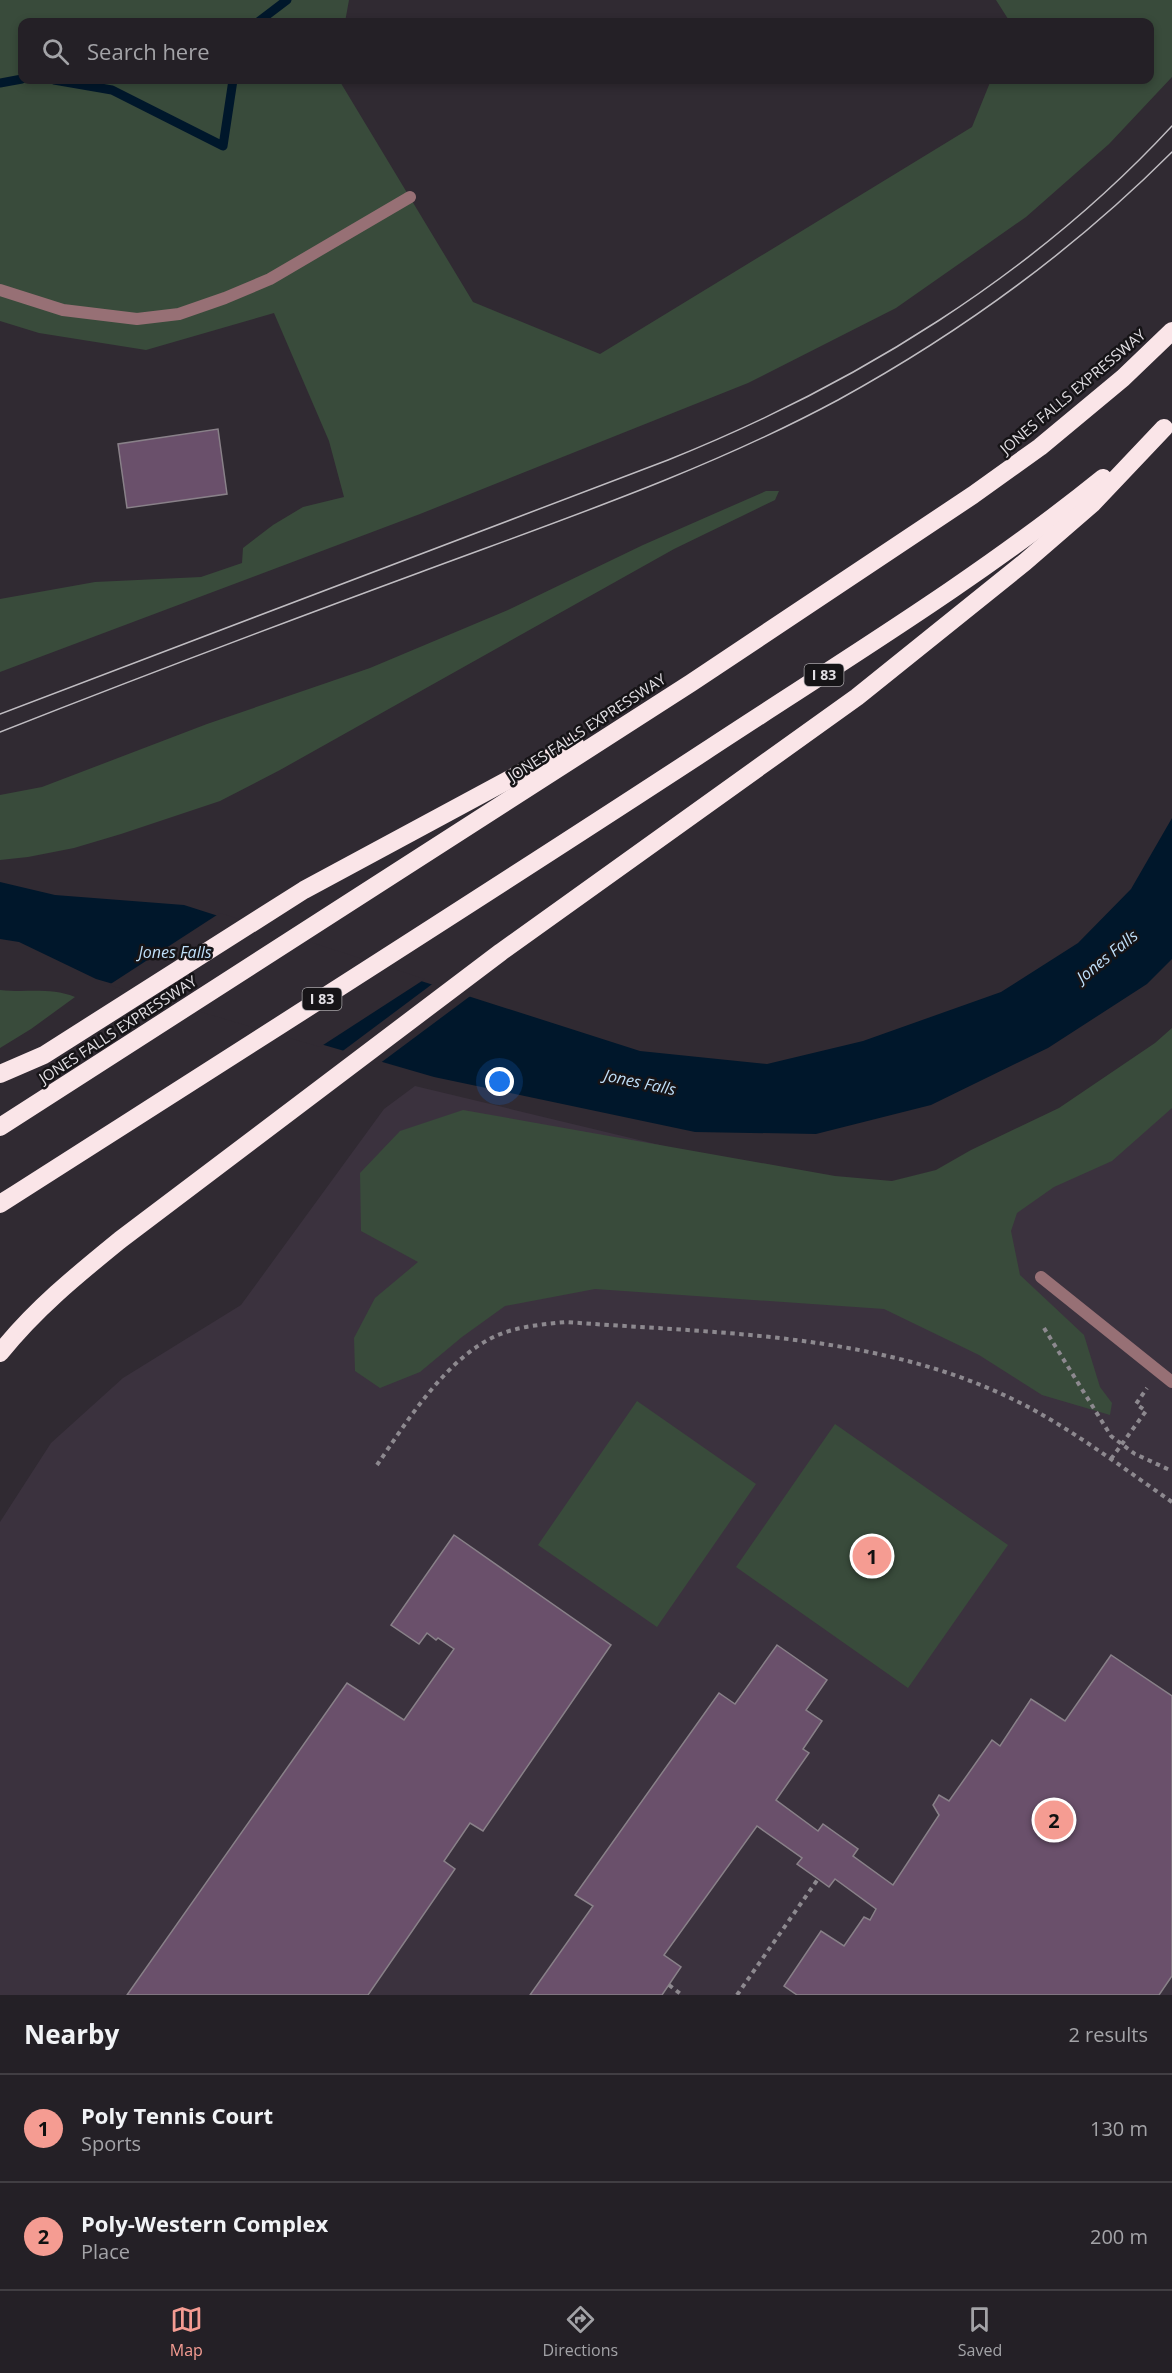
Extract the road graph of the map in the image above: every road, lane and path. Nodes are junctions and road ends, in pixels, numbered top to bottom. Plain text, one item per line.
1 (410, 197) dead end
2 (0, 290) edge
3 (1172, 331) edge
4 (1168, 424) edge
5 (691, 683) junction
6 (0, 1074) edge
7 (0, 1127) edge
8 (0, 1204) edge
9 (1041, 1277) dead end
10 (1044, 1328) dead end
11 (0, 1353) edge
12 (1172, 1382) edge
13 (1138, 1400) dead end
14 (1123, 1444) junction
15 (1111, 1459) junction
16 (377, 1465) dead end
17 (1172, 1471) edge
18 (1172, 1502) edge
19 (818, 1879) dead end
20 (669, 1985) dead end
21 (682, 1995) edge
22 (737, 1995) edge

1 - 2 lane
3 - 5 highway, JONES FALLS EXPRESSWAY
4 - 8 highway, I 83
4 - 11 highway
5 - 6 highway
5 - 7 highway, JONES FALLS EXPRESSWAY
9 - 12 lane
10 - 14 path
13 - 14 path
14 - 15 path
14 - 17 path
15 - 16 path
15 - 18 path
19 - 22 path
20 - 21 path

